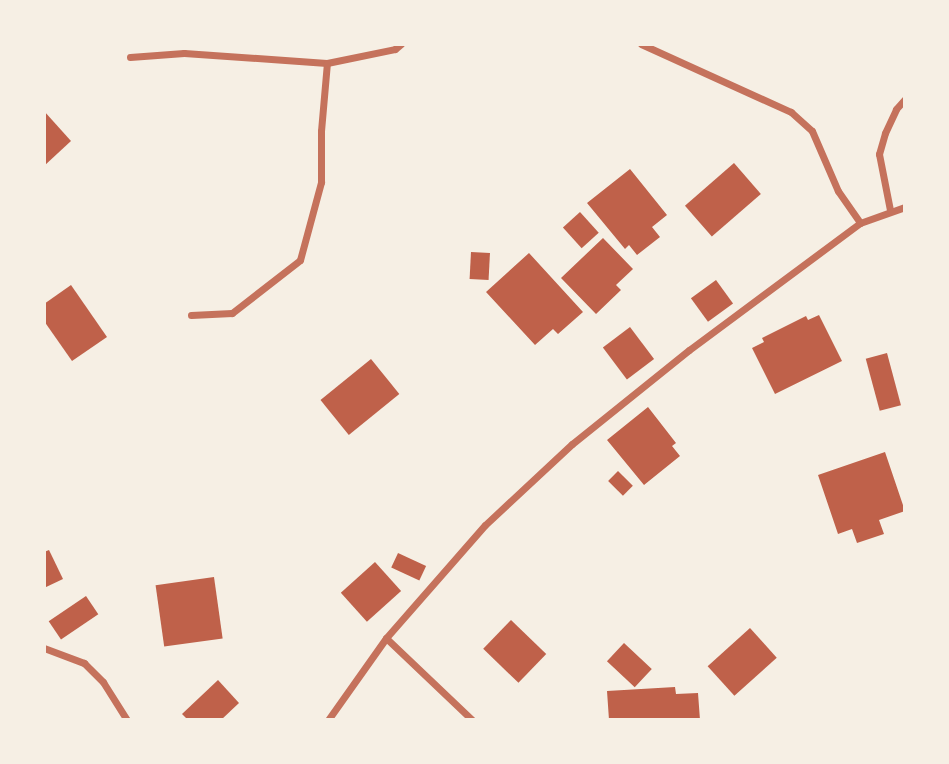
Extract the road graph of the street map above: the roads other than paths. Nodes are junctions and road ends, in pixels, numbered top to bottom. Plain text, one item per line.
1 (401, 44) edge
2 (641, 44) edge
3 (130, 57) dead end
4 (327, 62) junction
5 (905, 99) edge
6 (905, 207) edge
7 (890, 210) junction
8 (860, 223) junction
9 (191, 315) dead end
10 (386, 638) junction
11 (44, 648) edge
12 (127, 720) edge
13 (328, 720) edge
14 (472, 720) edge

1 - 4 street
2 - 8 street
3 - 4 street
4 - 9 street
5 - 7 street
6 - 7 street
7 - 8 street
8 - 10 street
10 - 13 street
10 - 14 street
11 - 12 street

